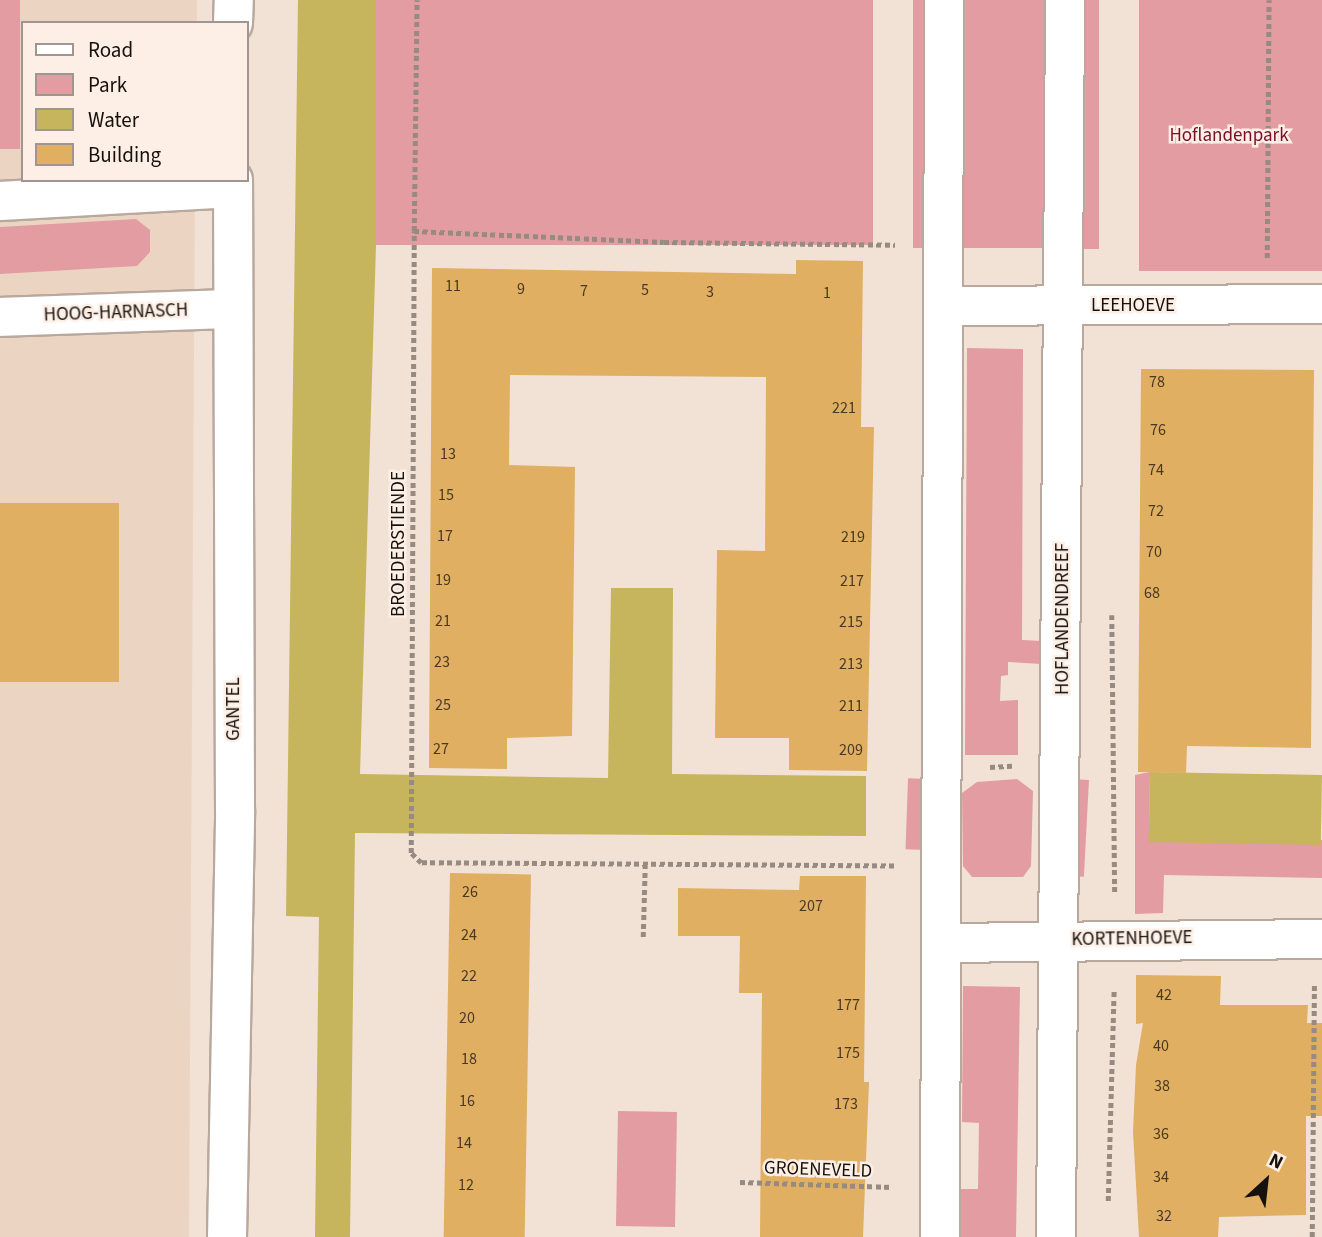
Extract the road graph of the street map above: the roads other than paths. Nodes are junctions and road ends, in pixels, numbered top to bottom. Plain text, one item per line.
1 (234, 0) edge
2 (944, 0) edge
3 (1065, 0) edge
4 (233, 21) edge
5 (233, 184) edge
6 (0, 201) edge
7 (1322, 304) edge
8 (943, 306) junction
9 (1064, 306) junction
10 (232, 309) junction
11 (0, 317) edge
12 (1318, 939) edge
13 (1060, 940) junction
14 (942, 943) junction
15 (227, 1237) edge
16 (940, 1237) edge
17 (1056, 1237) edge

1 - 4 street
2 - 8 street
3 - 9 street, HOFLANDENDREEF
5 - 6 street
5 - 10 street, GANTEL
7 - 9 street, LEEHOEVE
8 - 9 street, LEEHOEVE
8 - 14 street
9 - 13 street, HOFLANDENDREEF
10 - 11 street, HOOG-HARNASCH
10 - 15 street, GANTEL
12 - 13 street, KORTENHOEVE
13 - 14 street, KORTENHOEVE
13 - 17 street, HOFLANDENDREEF
14 - 16 street

